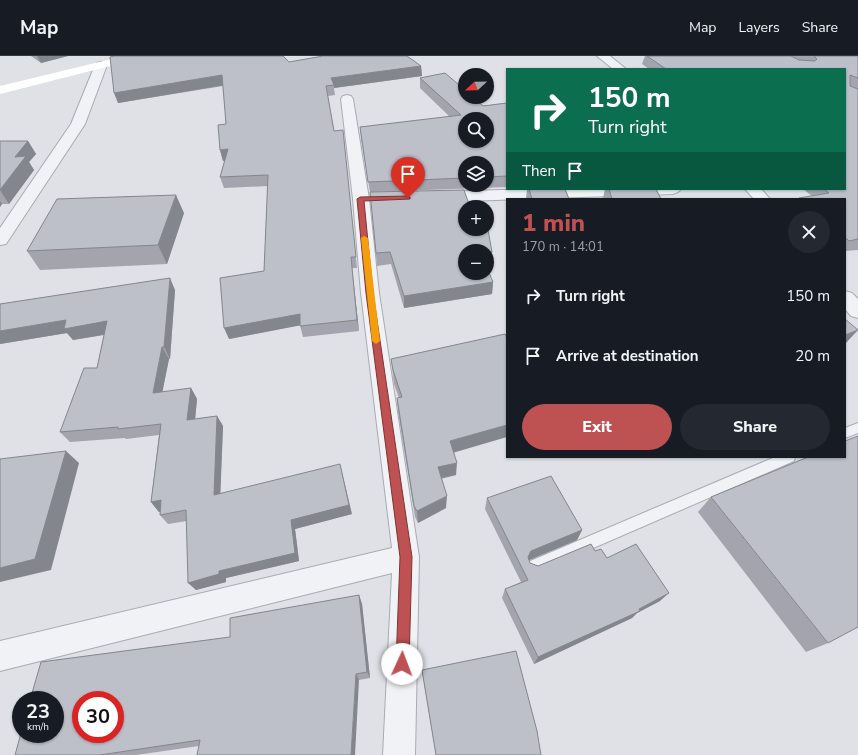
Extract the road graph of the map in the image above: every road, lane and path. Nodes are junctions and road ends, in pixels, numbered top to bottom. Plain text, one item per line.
1 (138, 56) edge
2 (603, 56) edge
3 (105, 61) edge
4 (619, 68) edge
5 (0, 82) edge
6 (0, 90) edge
7 (347, 99) dead end
8 (643, 190) edge
9 (754, 190) edge
10 (423, 197) edge
11 (761, 198) edge
12 (0, 240) edge
13 (846, 298) edge
14 (858, 311) edge
15 (858, 428) edge
16 (846, 433) edge
17 (788, 458) edge
18 (406, 557) junction
19 (533, 566) edge
20 (0, 656) edge
21 (399, 755) edge

1 - 3 street
2 - 4 street
3 - 5 street
3 - 6 street
3 - 12 street
7 - 18 street
8 - 10 street
9 - 11 street
13 - 14 street
15 - 16 lane
17 - 19 lane
18 - 20 street
18 - 21 street

